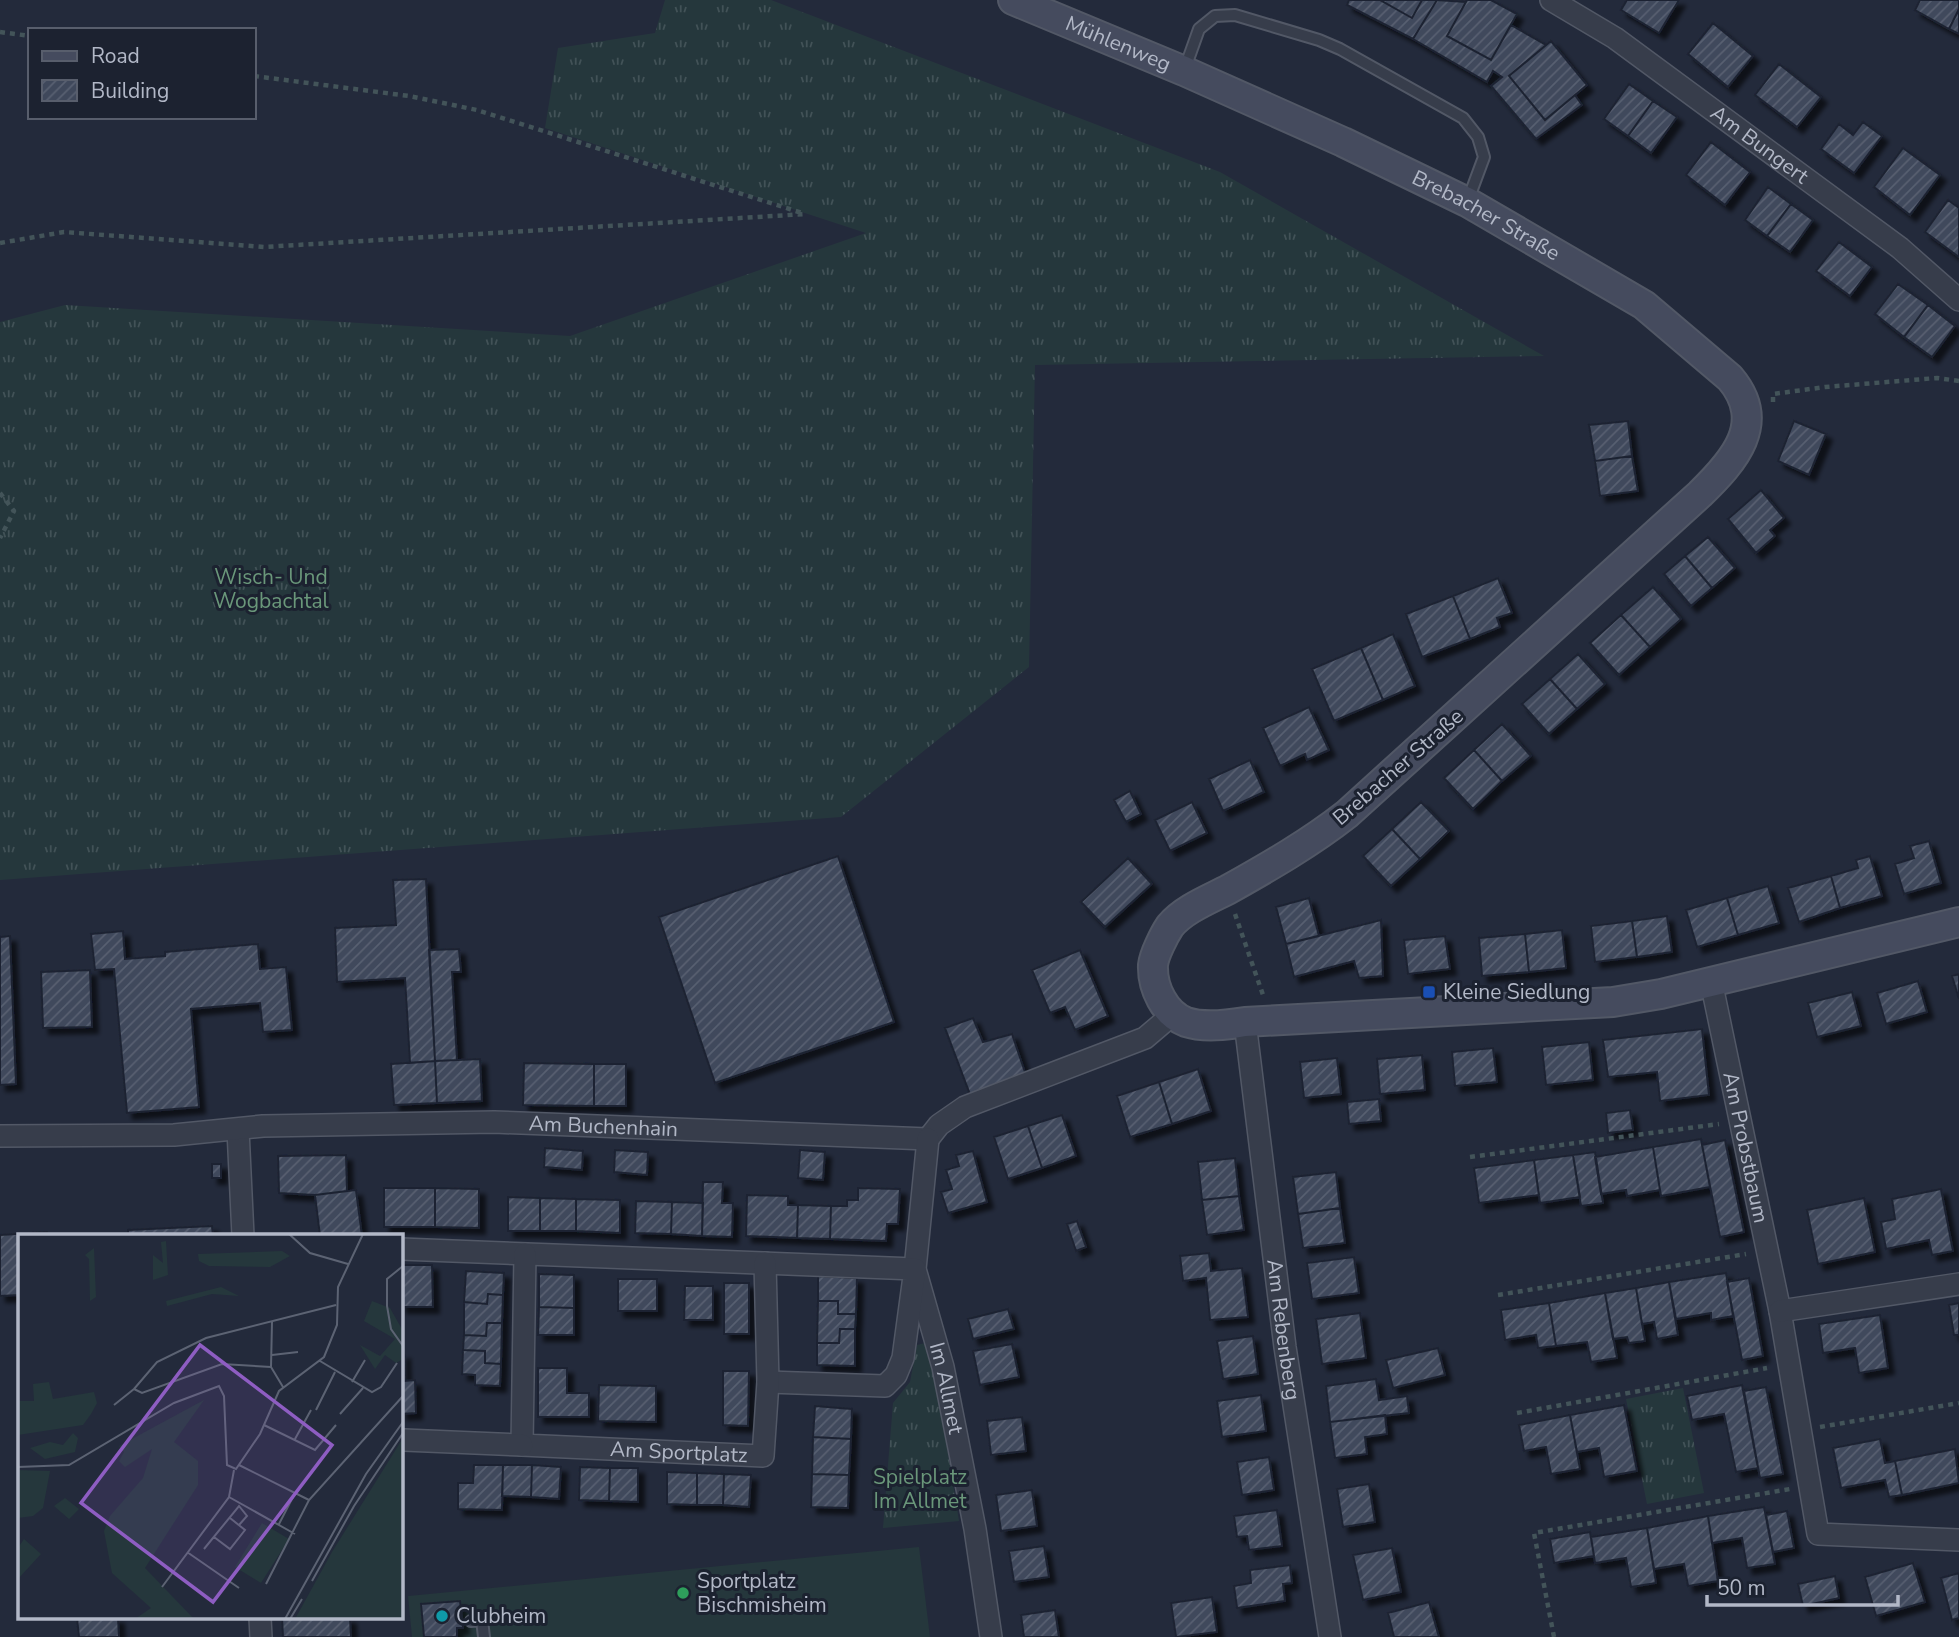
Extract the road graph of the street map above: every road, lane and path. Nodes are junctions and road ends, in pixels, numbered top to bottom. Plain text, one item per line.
1 (1013, 0) edge
2 (1551, 0) edge
3 (0, 32) edge
4 (28, 36) edge
5 (1184, 71) junction
6 (256, 76) edge
7 (1467, 202) junction
8 (0, 243) edge
9 (1959, 300) edge
10 (1959, 381) edge
11 (1747, 416) junction
12 (0, 493) edge
13 (0, 538) edge
14 (1227, 890) junction
15 (1959, 922) edge
16 (1711, 981) junction
17 (1172, 1015) junction
18 (1275, 1021) junction
19 (1245, 1022) junction
20 (1740, 1121) junction
21 (238, 1130) junction
22 (0, 1136) edge
23 (928, 1139) junction
24 (1470, 1157) dead end
25 (243, 1234) edge
26 (402, 1248) edge
27 (1765, 1251) junction
28 (525, 1254) junction
29 (765, 1263) junction
30 (915, 1269) junction
31 (1959, 1284) edge
32 (1498, 1295) dead end
33 (1780, 1311) junction
34 (1788, 1364) junction
35 (768, 1382) junction
36 (1959, 1403) edge
37 (1517, 1413) dead end
38 (1798, 1431) junction
39 (404, 1440) dead end
40 (522, 1445) junction
41 (1808, 1486) junction
42 (1959, 1540) edge
43 (471, 1621) dead end
44 (1325, 1636) edge
45 (484, 1637) edge
46 (991, 1637) edge
47 (1554, 1637) edge

1 - 5 street, Mühlenweg
2 - 9 street, Am Bungert
3 - 4 path
5 - 7 street, Brebacher Straße
5 - 7 lane
6 - 8 path
7 - 11 street, Brebacher Straße
10 - 11 path
11 - 14 street, Brebacher Straße
12 - 13 path
14 - 17 street, Brebacher Straße
14 - 18 path
15 - 16 street
16 - 18 street
16 - 20 street, Am Probstbaum
17 - 19 street
17 - 23 street
18 - 19 street
19 - 44 street, Am Rebenberg
20 - 24 path
20 - 27 street, Am Probstbaum
21 - 22 street, Am Buchenhain
21 - 23 street, Am Buchenhain
21 - 25 street
23 - 30 street, Im Allmet
26 - 28 street
27 - 32 path
27 - 33 street, Am Probstbaum
28 - 29 street
28 - 40 street
29 - 30 street
29 - 35 street, Am Sportplatz
30 - 35 street
30 - 46 street, Im Allmet
31 - 33 street
33 - 34 street, Am Probstbaum
34 - 37 path
34 - 38 street, Am Probstbaum
35 - 40 street, Am Sportplatz
36 - 38 path
38 - 41 street, Am Probstbaum
39 - 40 street, Am Sportplatz
41 - 42 street, Am Probstbaum
41 - 47 path
43 - 45 lane

